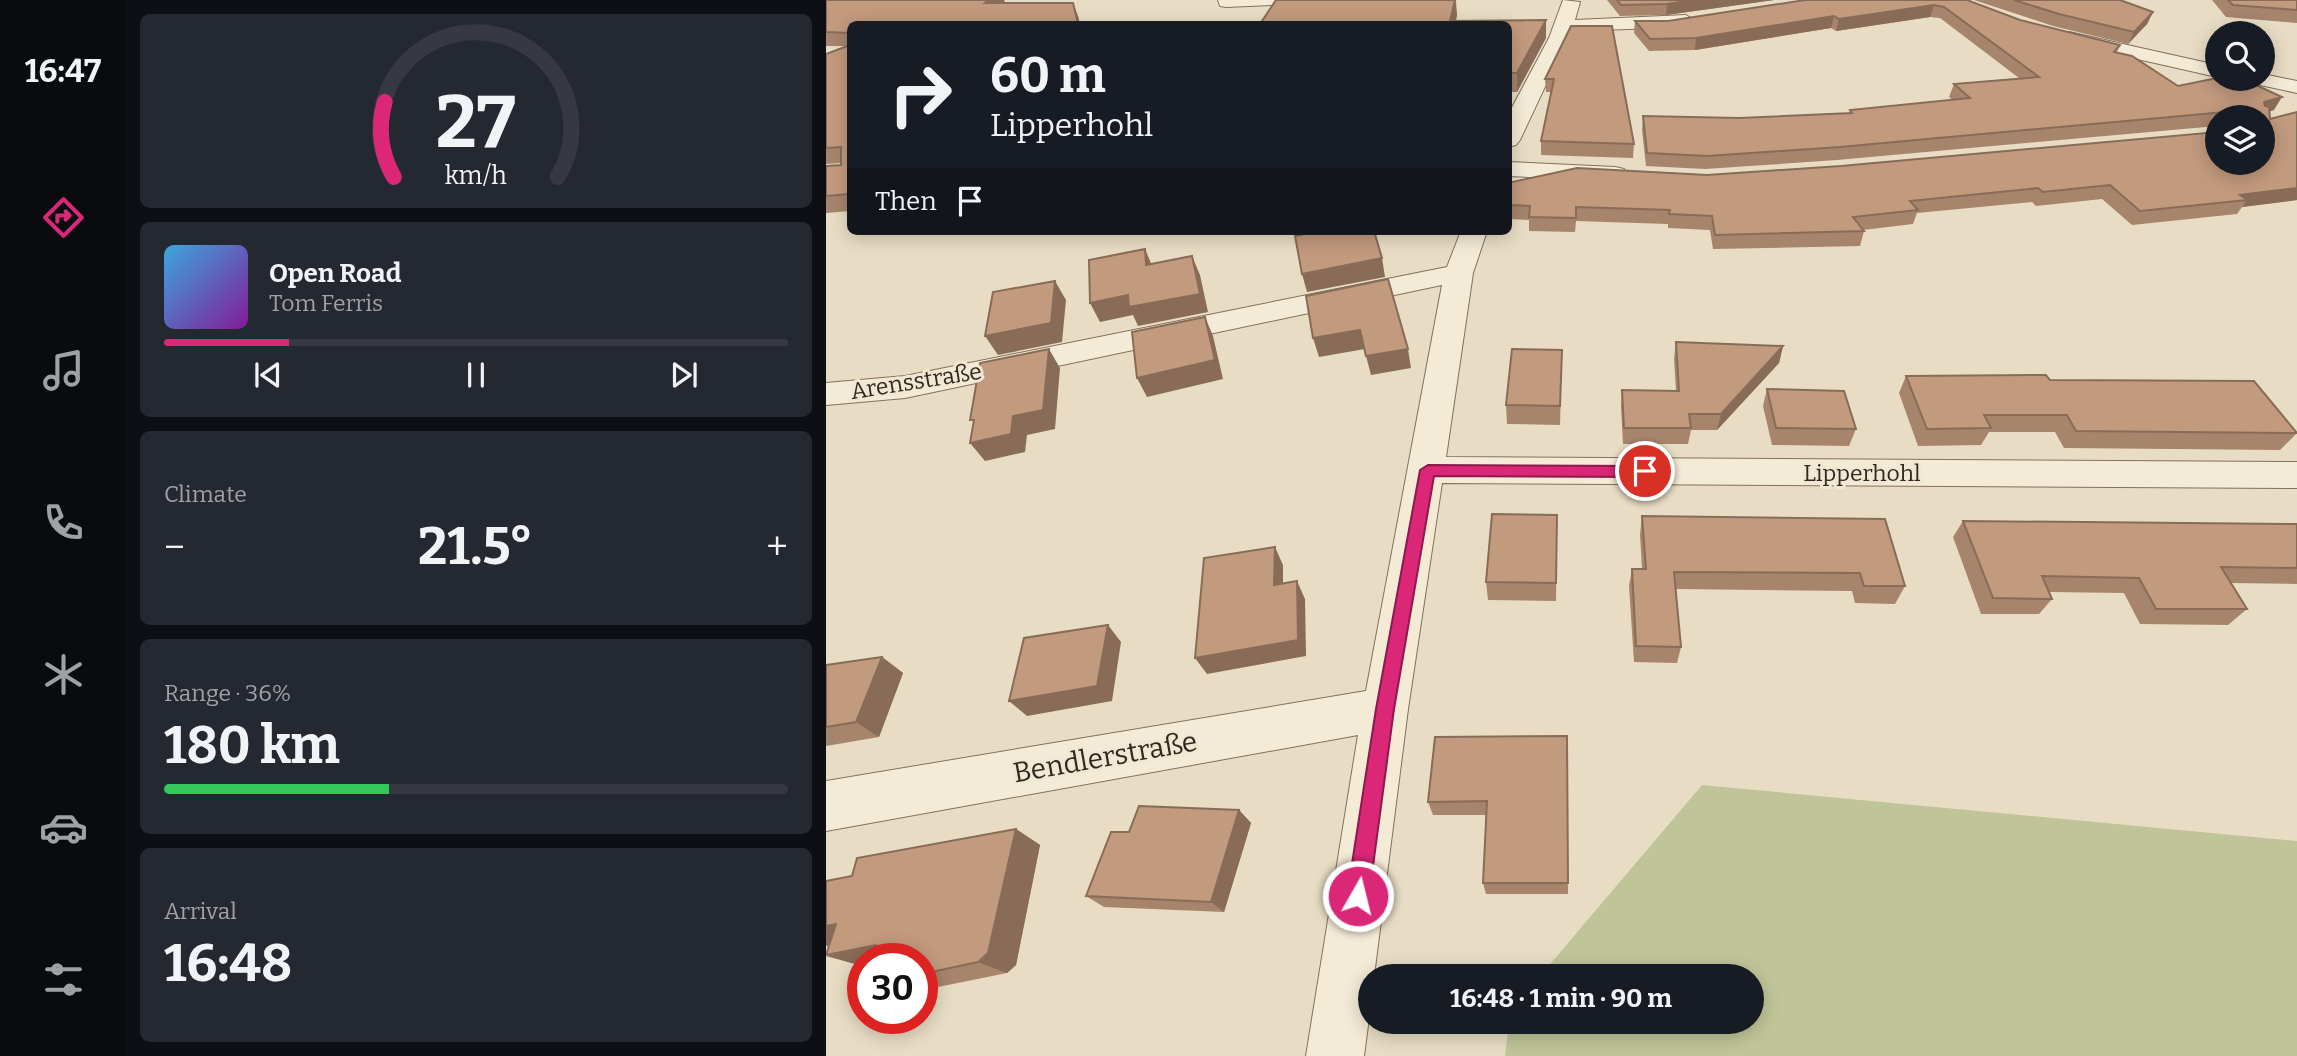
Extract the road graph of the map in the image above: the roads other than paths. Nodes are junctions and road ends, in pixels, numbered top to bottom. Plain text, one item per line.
1 (1272, 0) edge
2 (1572, 0) edge
3 (1226, 2) dead end
4 (1704, 19) edge
5 (1565, 26) junction
6 (2049, 32) edge
7 (2205, 69) edge
8 (2275, 82) edge
9 (2297, 87) edge
10 (1513, 115) edge
11 (1512, 169) edge
12 (1639, 175) edge
13 (1473, 235) edge
14 (1459, 273) junction
15 (826, 394) edge
16 (1428, 470) junction
17 (2297, 475) edge
18 (1385, 709) junction
19 (826, 806) edge
20 (1335, 1056) edge

1 - 3 street
2 - 5 street
4 - 5 street
5 - 10 street
6 - 7 street
8 - 9 street
11 - 12 street
13 - 14 street
14 - 15 street, Arensstraße
14 - 16 street
16 - 17 street, Lipperhohl
16 - 18 street
18 - 19 street, Bendlerstraße
18 - 20 street

